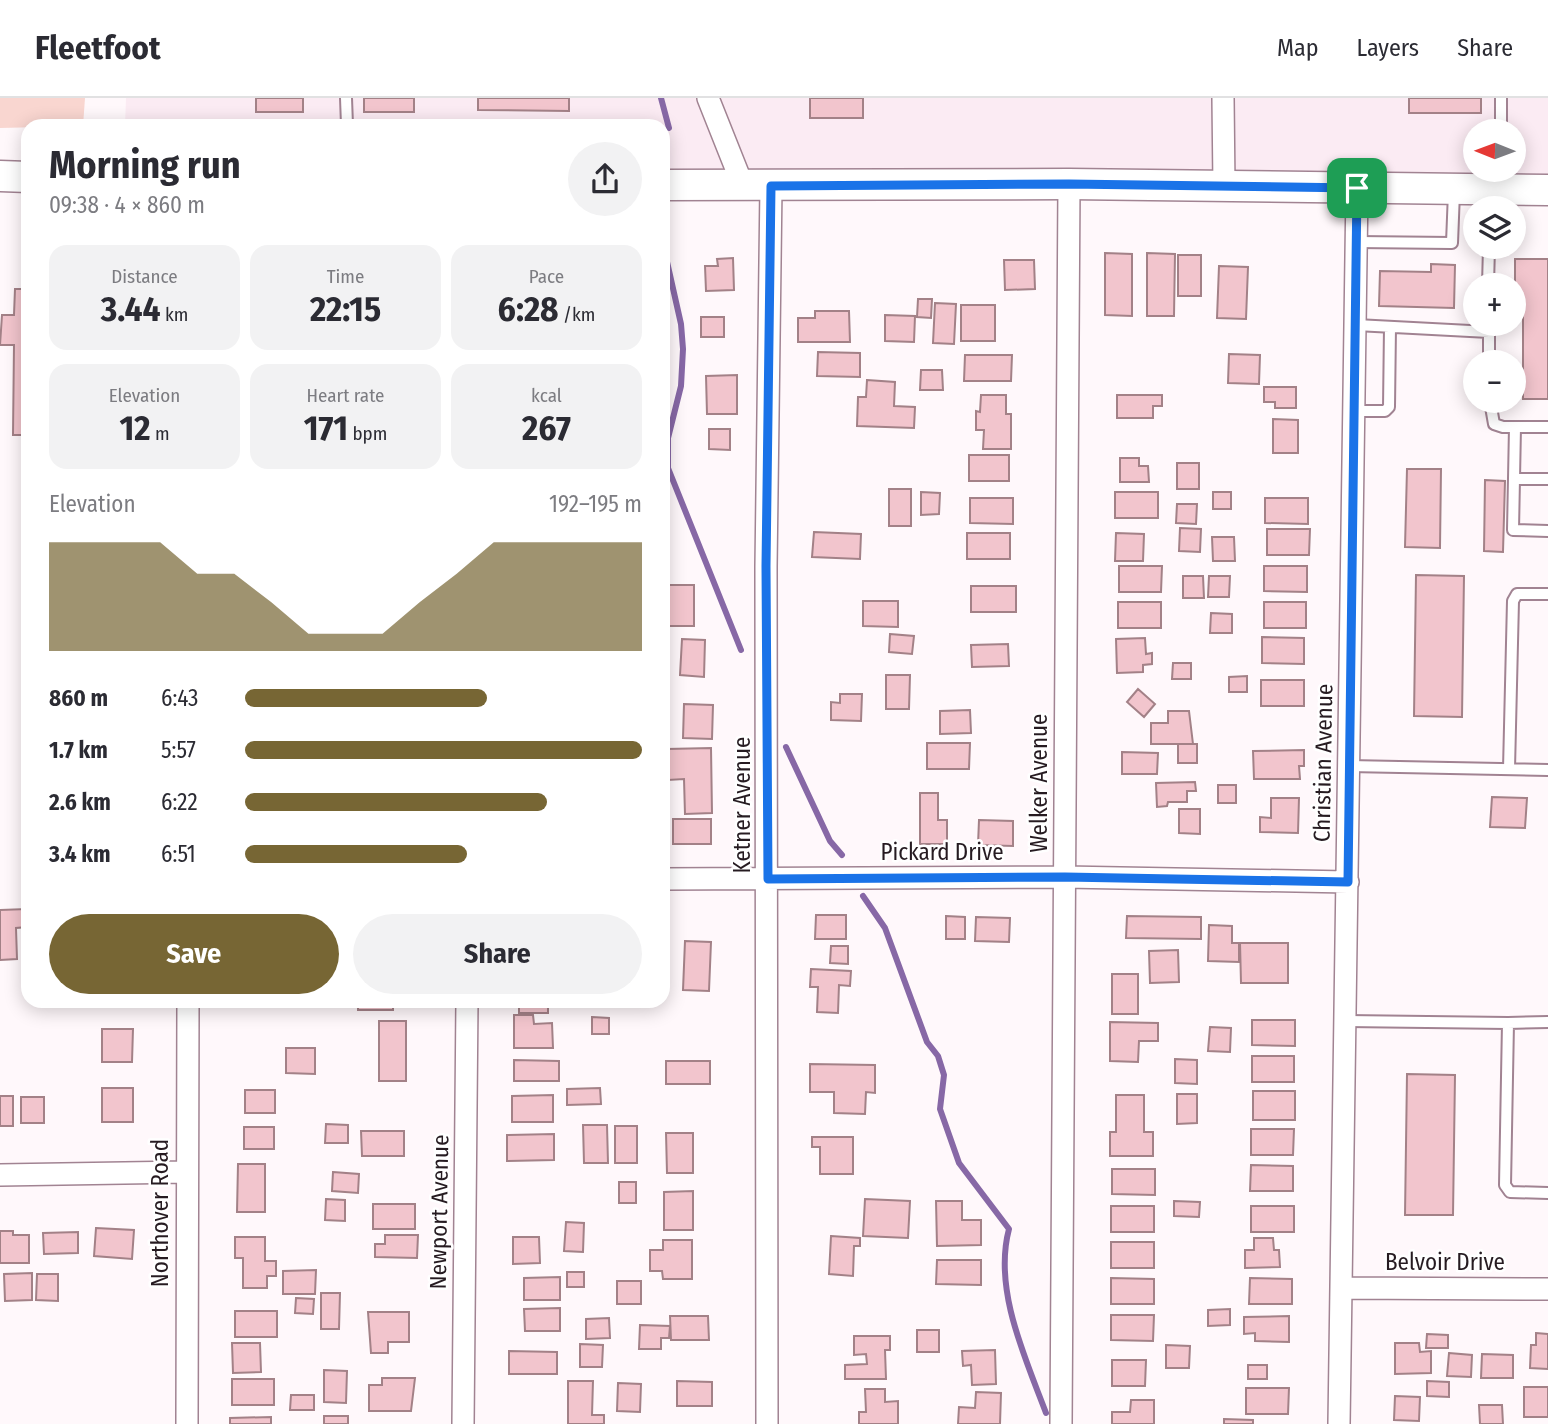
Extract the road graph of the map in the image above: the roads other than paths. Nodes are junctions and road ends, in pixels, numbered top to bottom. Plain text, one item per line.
1 (346, 98) edge
2 (709, 98) edge
3 (1223, 98) edge
4 (1501, 98) edge
5 (347, 119) edge
6 (1501, 119) edge
7 (0, 176) edge
8 (21, 177) edge
9 (1069, 184) junction
10 (670, 185) edge
11 (757, 186) junction
12 (1224, 186) junction
13 (1357, 188) junction
14 (1455, 189) junction
15 (1548, 190) edge
16 (1357, 242) junction
17 (1356, 325) junction
18 (1390, 327) junction
19 (1463, 328) edge
20 (1355, 411) junction
21 (1492, 413) edge
22 (1515, 427) junction
23 (1548, 427) edge
24 (1514, 479) junction
25 (1548, 479) edge
26 (1548, 531) edge
27 (1548, 594) edge
28 (1349, 766) junction
29 (1509, 769) junction
30 (1548, 770) edge
31 (1065, 877) junction
32 (670, 879) edge
33 (768, 879) junction
34 (1348, 882) junction
35 (188, 1008) edge
36 (467, 1008) edge
37 (1346, 1021) junction
38 (1548, 1022) edge
39 (1508, 1023) junction
40 (186, 1172) junction
41 (0, 1175) edge
42 (1548, 1193) edge
43 (1342, 1288) junction
44 (1548, 1289) edge
45 (187, 1424) edge
46 (463, 1424) edge
47 (766, 1424) edge
48 (1061, 1424) edge
49 (1339, 1424) edge

1 - 5 lane
2 - 11 street
3 - 12 street
4 - 6 lane
7 - 8 main road
9 - 11 main road
9 - 12 main road
9 - 31 street, Welker Avenue
10 - 11 main road
11 - 33 street, Ketner Avenue
12 - 13 main road
13 - 14 main road
13 - 16 street, Christian Avenue
14 - 15 main road
14 - 16 lane
16 - 17 street, Christian Avenue
17 - 18 lane
17 - 20 street, Christian Avenue
18 - 19 lane
18 - 20 lane
20 - 28 street, Christian Avenue
21 - 22 lane
22 - 23 lane
22 - 24 lane
24 - 25 lane
24 - 26 lane
27 - 29 lane
28 - 29 lane
28 - 34 street, Christian Avenue
29 - 30 lane
31 - 33 street, Pickard Drive
31 - 34 street, Pickard Drive
31 - 48 street, Welker Avenue
32 - 33 street, Pickard Drive
33 - 47 street, Ketner Avenue
34 - 37 street, Christian Avenue
35 - 40 street, Northover Road
36 - 46 street, Newport Avenue
37 - 39 lane
37 - 43 street, Christian Avenue
38 - 39 lane
39 - 42 lane
40 - 41 street
40 - 45 street, Northover Road
43 - 44 street, Belvoir Drive
43 - 49 street, Christian Avenue

